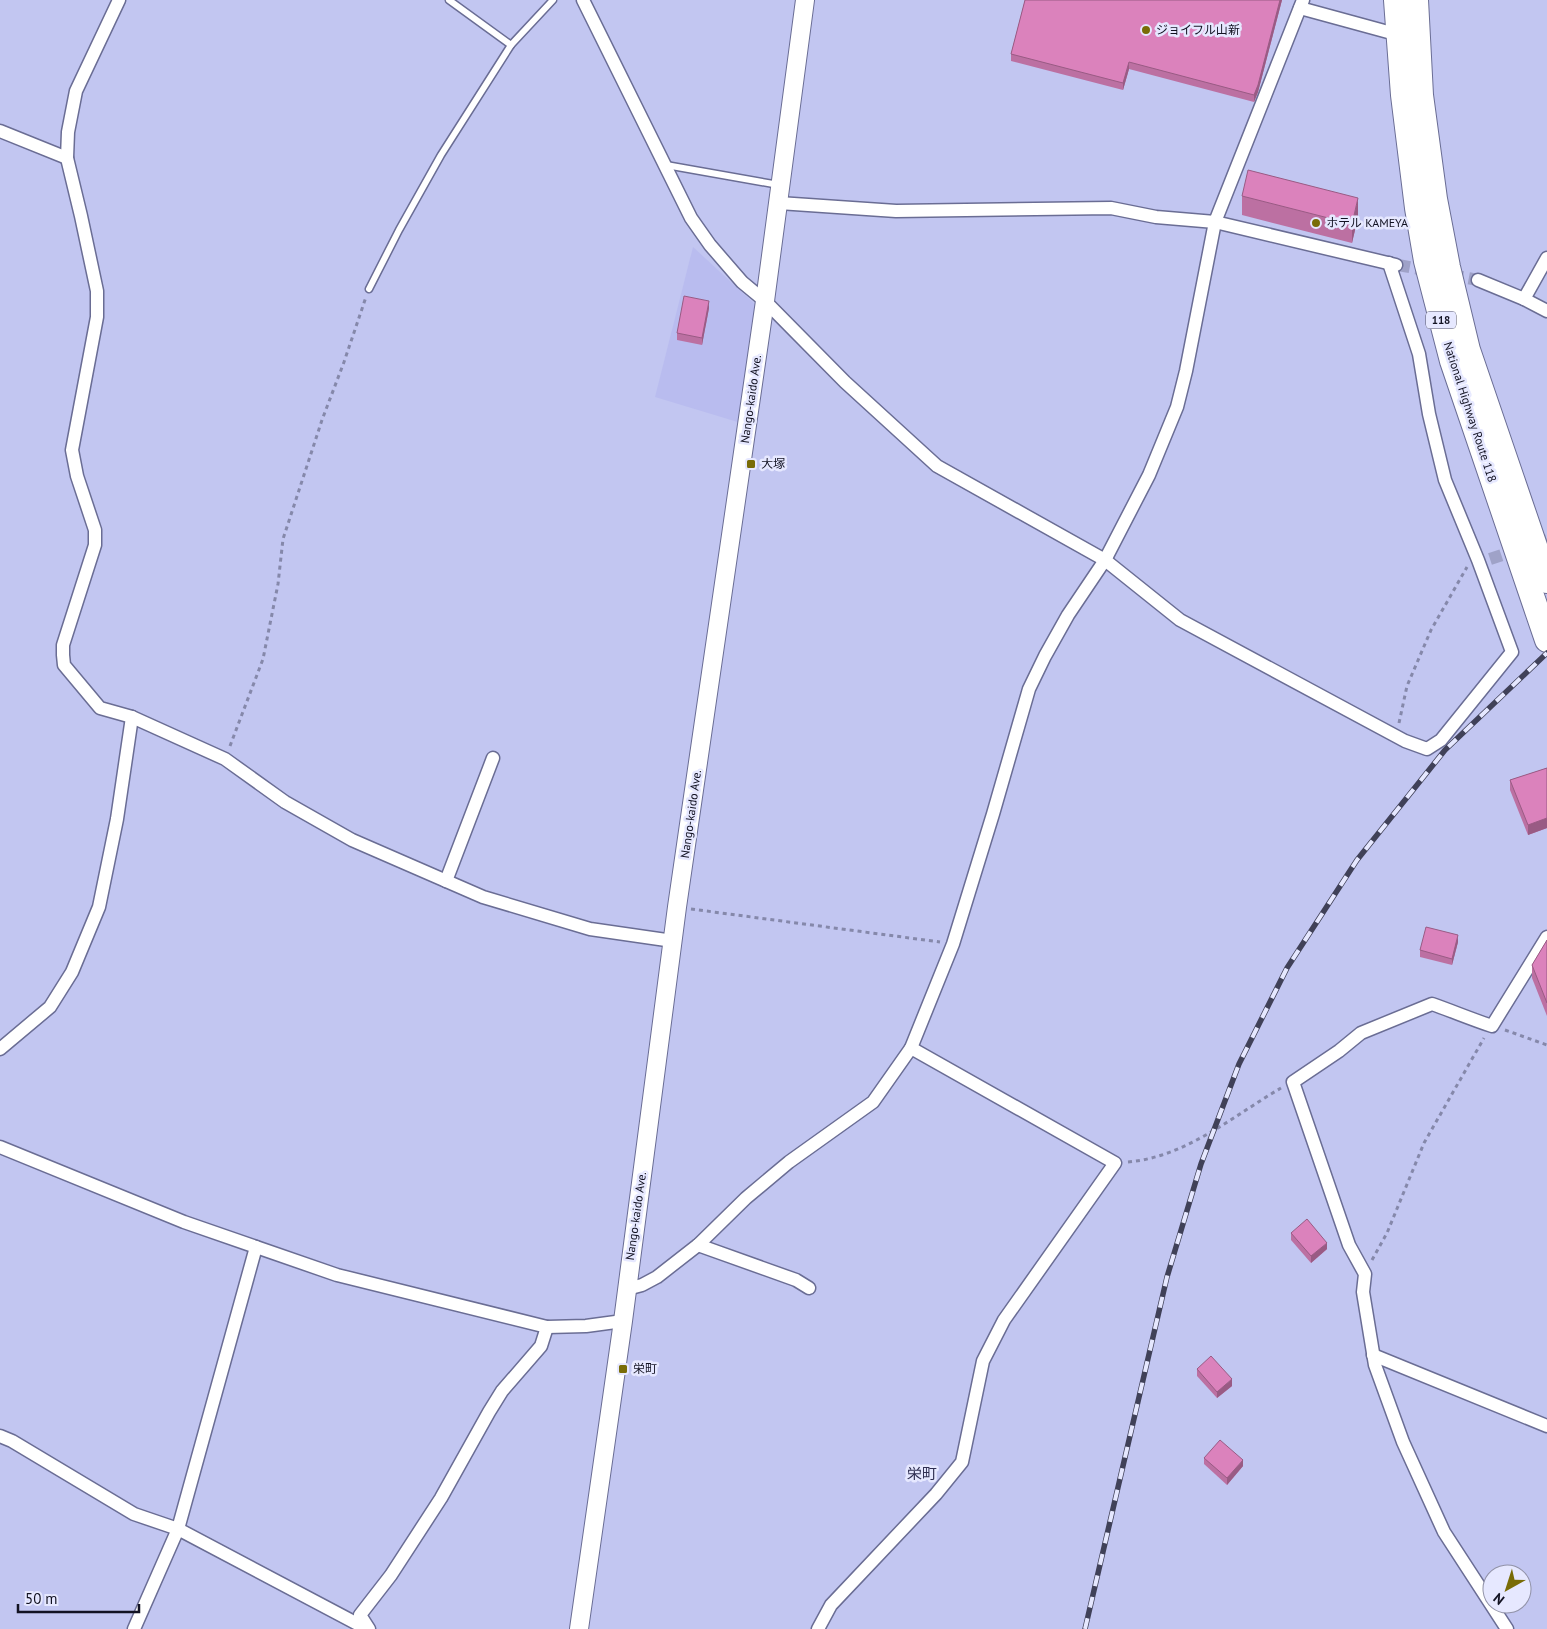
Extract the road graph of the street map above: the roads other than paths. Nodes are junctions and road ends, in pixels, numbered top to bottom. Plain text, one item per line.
1 (119, 0) edge
2 (448, 0) edge
3 (552, 0) edge
4 (583, 0) edge
5 (805, 0) edge
6 (1396, 0) edge
7 (1416, 0) edge
8 (1302, 4) edge
9 (1399, 35) junction
10 (511, 45) junction
11 (0, 131) edge
12 (67, 158) junction
13 (665, 165) junction
14 (779, 194) junction
15 (1215, 222) junction
16 (1547, 258) edge
17 (1478, 280) tunnel mouth
18 (369, 289) road end
19 (1524, 299) junction
20 (766, 301) junction
21 (1547, 311) edge
22 (1105, 560) junction
23 (1547, 580) edge
24 (1545, 634) edge
25 (132, 716) junction
26 (493, 758) dead end
27 (446, 881) junction
28 (1547, 937) edge
29 (673, 941) junction
30 (911, 1048) junction
31 (0, 1049) edge
32 (0, 1147) edge
33 (698, 1245) junction
34 (256, 1247) junction
35 (808, 1288) dead end
36 (627, 1289) junction
37 (623, 1321) junction
38 (547, 1328) junction
39 (1373, 1355) junction
40 (1547, 1426) edge
41 (0, 1436) edge
42 (178, 1529) junction
43 (134, 1629) edge
44 (368, 1629) edge
45 (579, 1629) edge
46 (818, 1629) edge
47 (1507, 1629) edge

1 - 12 street
2 - 10 lane
3 - 10 lane
4 - 13 street
5 - 14 street, Nango-kaido Ave.
6 - 9 highway, National Highway Route 118 / 118
7 - 23 highway, National Highway Route 118 / 118
8 - 9 street
8 - 15 street
9 - 24 highway, National Highway Route 118 / 118
10 - 18 lane
11 - 12 street
12 - 25 street
13 - 14 lane
13 - 20 street
14 - 15 street
14 - 20 street, Nango-kaido Ave.
15 - 22 street
15 - 22 street
16 - 19 street
17 - 19 street
19 - 21 street
20 - 22 street
20 - 29 street, Nango-kaido Ave.
22 - 30 street
25 - 27 street
25 - 31 street
26 - 27 street
27 - 29 street
28 - 39 street
29 - 36 street, Nango-kaido Ave.
30 - 33 street
30 - 46 street
32 - 34 street
33 - 35 street
33 - 36 street
34 - 38 street
34 - 42 street
36 - 37 street, Nango-kaido Ave.
37 - 38 street
37 - 45 street, Nango-kaido Ave.
38 - 44 street
39 - 40 street
39 - 47 street
41 - 42 street
42 - 43 street
42 - 44 street

